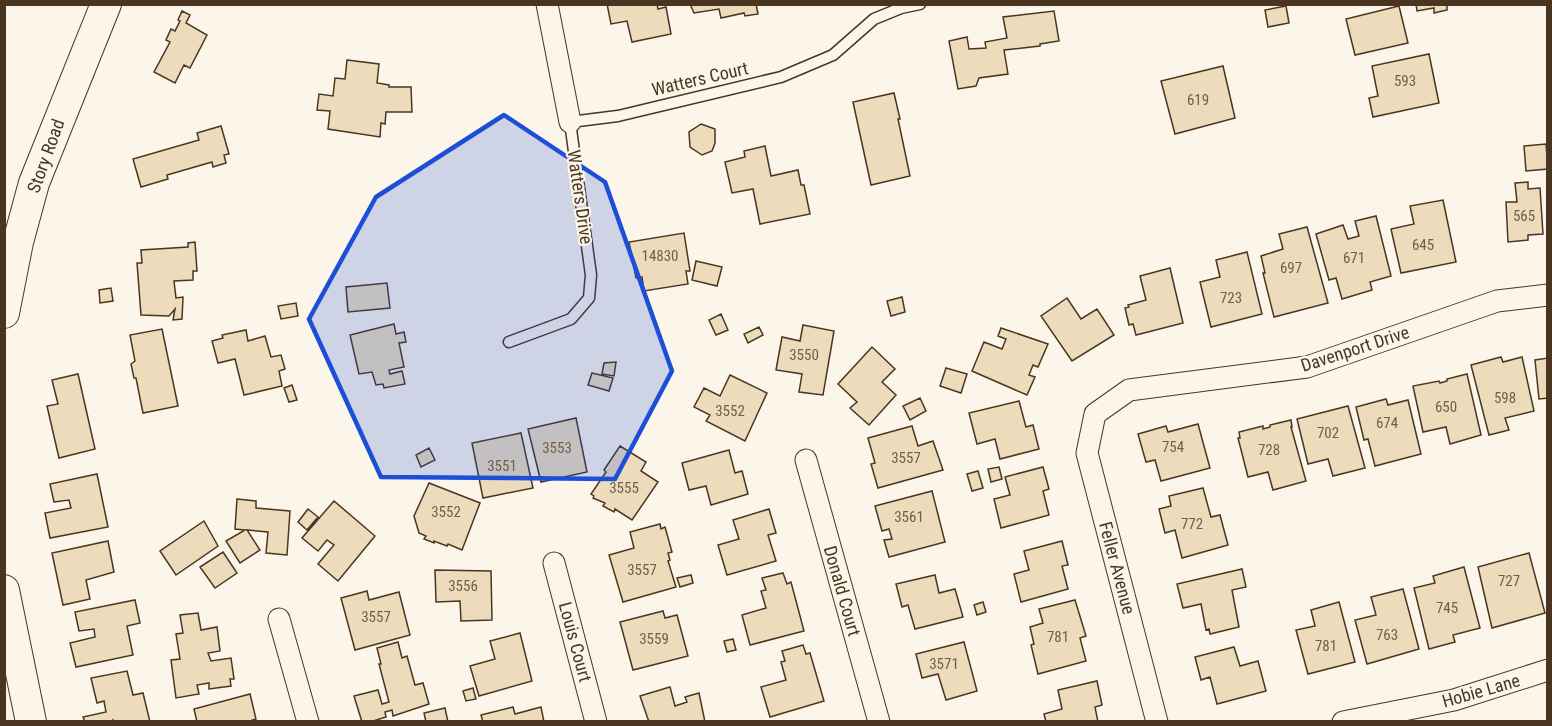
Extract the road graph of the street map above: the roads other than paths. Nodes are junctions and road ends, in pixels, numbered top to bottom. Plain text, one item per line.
1 (106, 4) edge
2 (547, 4) edge
3 (920, 4) edge
4 (570, 122) junction
5 (1548, 295) edge
6 (4, 313) edge
7 (509, 342) dead end
8 (1095, 414) joint
9 (806, 460) dead end
10 (554, 563) dead end
11 (4, 590) edge
12 (279, 619) dead end
13 (1548, 670) edge
14 (32, 722) edge
15 (308, 722) edge
16 (596, 722) edge
17 (879, 722) edge
18 (1157, 722) edge
19 (1343, 722) edge

1 - 6 street, Story Road
2 - 4 street, Watters Drive
3 - 4 lane, Watters Court
4 - 7 lane, Watters Drive
5 - 8 street, Davenport Drive
8 - 18 street, Feller Avenue
9 - 17 street, Donald Court
10 - 16 street, Louis Court
11 - 14 street
12 - 15 street
13 - 19 street, Hobie Lane

